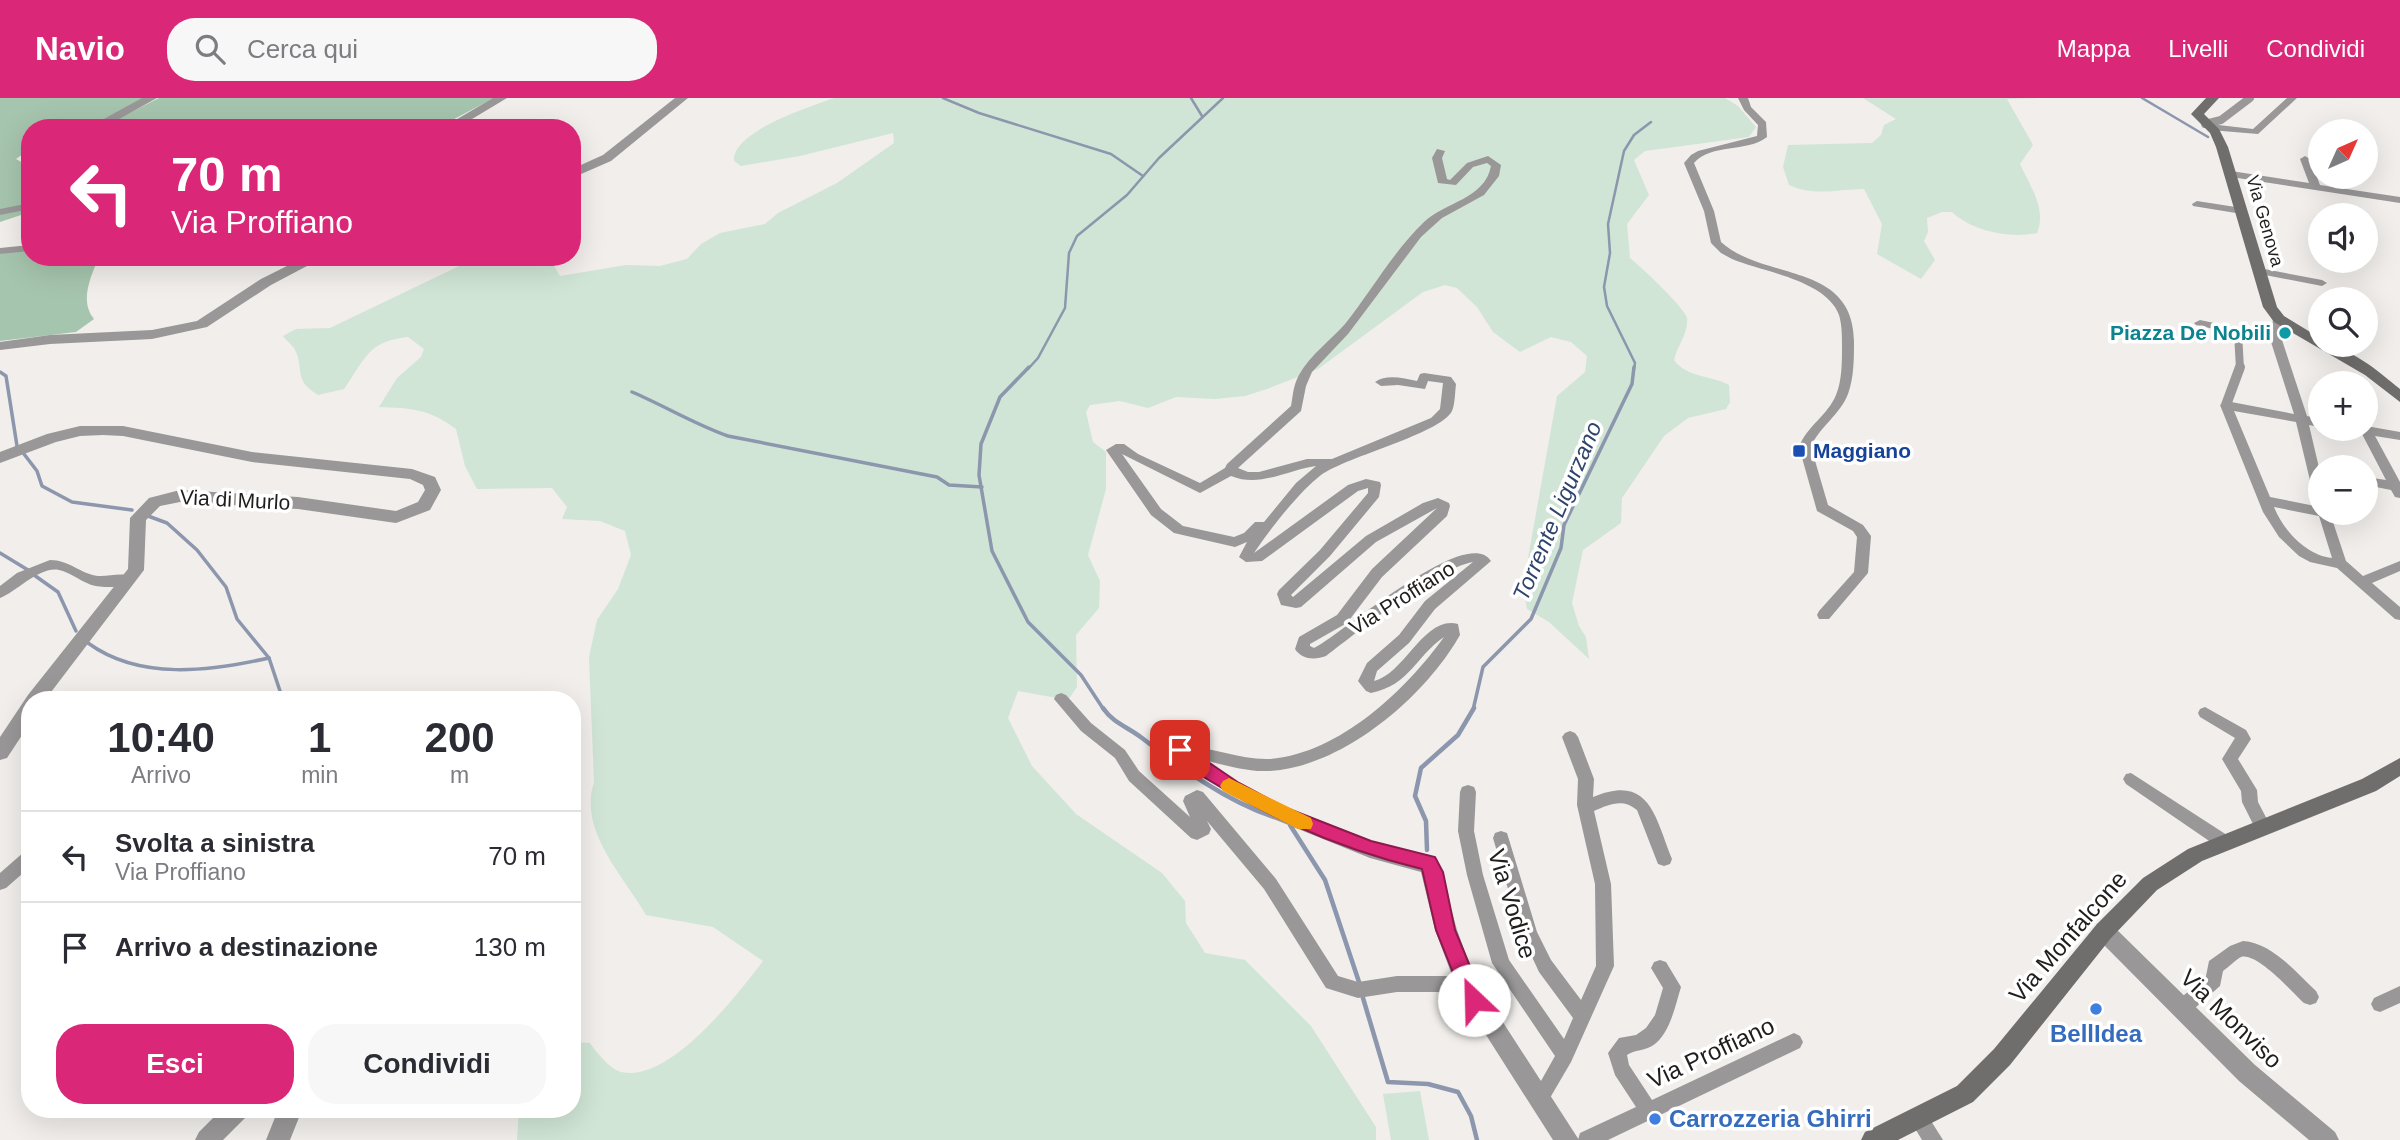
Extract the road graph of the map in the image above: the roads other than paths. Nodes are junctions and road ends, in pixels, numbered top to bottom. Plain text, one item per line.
1 (151, 98) edge
2 (501, 98) edge
3 (682, 98) edge
4 (1743, 98) edge
5 (2213, 98) edge
6 (2250, 98) edge
7 (2292, 98) edge
8 (110, 119) edge
9 (464, 119) edge
10 (2207, 125) junction
11 (1440, 151) dead end
12 (2305, 159) dead end
13 (2308, 167) edge
14 (581, 170) edge
15 (2231, 174) junction
16 (2308, 186) edge
17 (2329, 189) edge
18 (2400, 200) edge
19 (2197, 204) dead end
20 (21, 207) edge
21 (2242, 211) junction
22 (0, 212) edge
23 (21, 249) edge
24 (0, 251) edge
25 (296, 266) edge
26 (2259, 271) junction
27 (2322, 283) dead end
28 (2279, 318) junction
29 (2200, 323) dead end
30 (2238, 333) junction
31 (2308, 336) edge
32 (2276, 340) junction
33 (0, 346) edge
34 (2344, 357) edge
35 (1381, 382) dead end
36 (2400, 397) edge
37 (2226, 405) junction
38 (2302, 420) junction
39 (2308, 421) edge
40 (2378, 433) edge
41 (2400, 436) edge
42 (2368, 441) edge
43 (2312, 455) edge
44 (0, 458) edge
45 (1332, 463) junction
46 (1232, 470) junction
47 (2378, 484) edge
48 (2398, 490) edge
49 (2264, 501) junction
50 (2308, 510) edge
51 (1271, 524) junction
52 (2327, 525) edge
53 (2340, 563) junction
54 (2400, 566) edge
55 (129, 580) junction
56 (2361, 582) junction
57 (0, 593) edge
58 (1824, 615) dead end
59 (2400, 615) edge
60 (42, 691) edge
61 (1061, 699) dead end
62 (2205, 713) dead end
63 (21, 720) edge
64 (1570, 737) dead end
65 (0, 752) edge
66 (2400, 766) edge
67 (2131, 779) dead end
68 (1468, 792) dead end
69 (1586, 808) junction
70 (1278, 812) joint
71 (2263, 827) junction
72 (1501, 838) dead end
73 (2224, 842) junction
74 (1664, 859) dead end
75 (21, 865) edge
76 (0, 883) edge
77 (2104, 931) junction
78 (1660, 968) dead end
79 (1466, 984) junction
80 (2400, 994) edge
81 (2310, 997) dead end
82 (2381, 1004) dead end
83 (2181, 1009) junction
84 (1583, 1017) junction
85 (1794, 1042) dead end
86 (1565, 1056) junction
87 (1541, 1097) junction
88 (1649, 1111) junction
89 (229, 1118) edge
90 (287, 1118) edge
91 (1919, 1120) junction
92 (207, 1140) edge
93 (278, 1140) edge
94 (1567, 1140) edge
95 (1587, 1140) edge
96 (1873, 1140) edge
97 (1934, 1140) edge
98 (2327, 1140) edge

1 - 8 street
2 - 9 street
3 - 14 street
4 - 58 street
5 - 10 main road
6 - 10 street
7 - 10 street
10 - 15 main road, Via Genova
11 - 46 street, Via Proffiano
12 - 13 street
15 - 16 street
15 - 21 main road, Via Genova
17 - 18 street
19 - 21 street
20 - 22 street
21 - 26 main road, Via Genova
23 - 24 street
25 - 33 street
26 - 27 street
26 - 28 main road, Via Genova
28 - 31 main road
28 - 32 street
29 - 30 street
30 - 32 street
30 - 37 street
32 - 38 street
34 - 36 main road
35 - 45 street, Via Proffiano
37 - 38 street
37 - 49 street
38 - 39 street
38 - 43 street
40 - 41 street
42 - 48 street
44 - 55 street, Via di Murlo
45 - 46 street, Via Proffiano
45 - 51 street, Via Proffiano
46 - 51 street, Via Proffiano
47 - 48 street
49 - 50 street
49 - 53 street
51 - 70 street, Via Proffiano
52 - 53 street
53 - 56 street
54 - 56 street
55 - 57 street
55 - 60 street, Via di Murlo
56 - 59 street
61 - 79 street
62 - 71 street
63 - 65 street
64 - 69 street
66 - 71 main road, Via Monfalcone
67 - 73 street
68 - 86 street, Via Vodice
69 - 74 street
69 - 84 street
70 - 79 street, Via Proffiano
71 - 73 main road, Via Monfalcone
72 - 84 street
73 - 77 main road, Via Monfalcone
75 - 76 street
77 - 83 street, Via Monviso
77 - 91 main road, Via Monfalcone
78 - 88 street, Via Proffiano
79 - 87 street, Via Proffiano
80 - 82 street
81 - 83 street
83 - 98 street, Via Monviso
84 - 86 street
85 - 88 street, Via Proffiano
86 - 87 street
87 - 94 street, Via Proffiano
88 - 95 street, Via Proffiano
89 - 92 street
90 - 93 street
91 - 96 main road, Via Monfalcone
91 - 97 street

